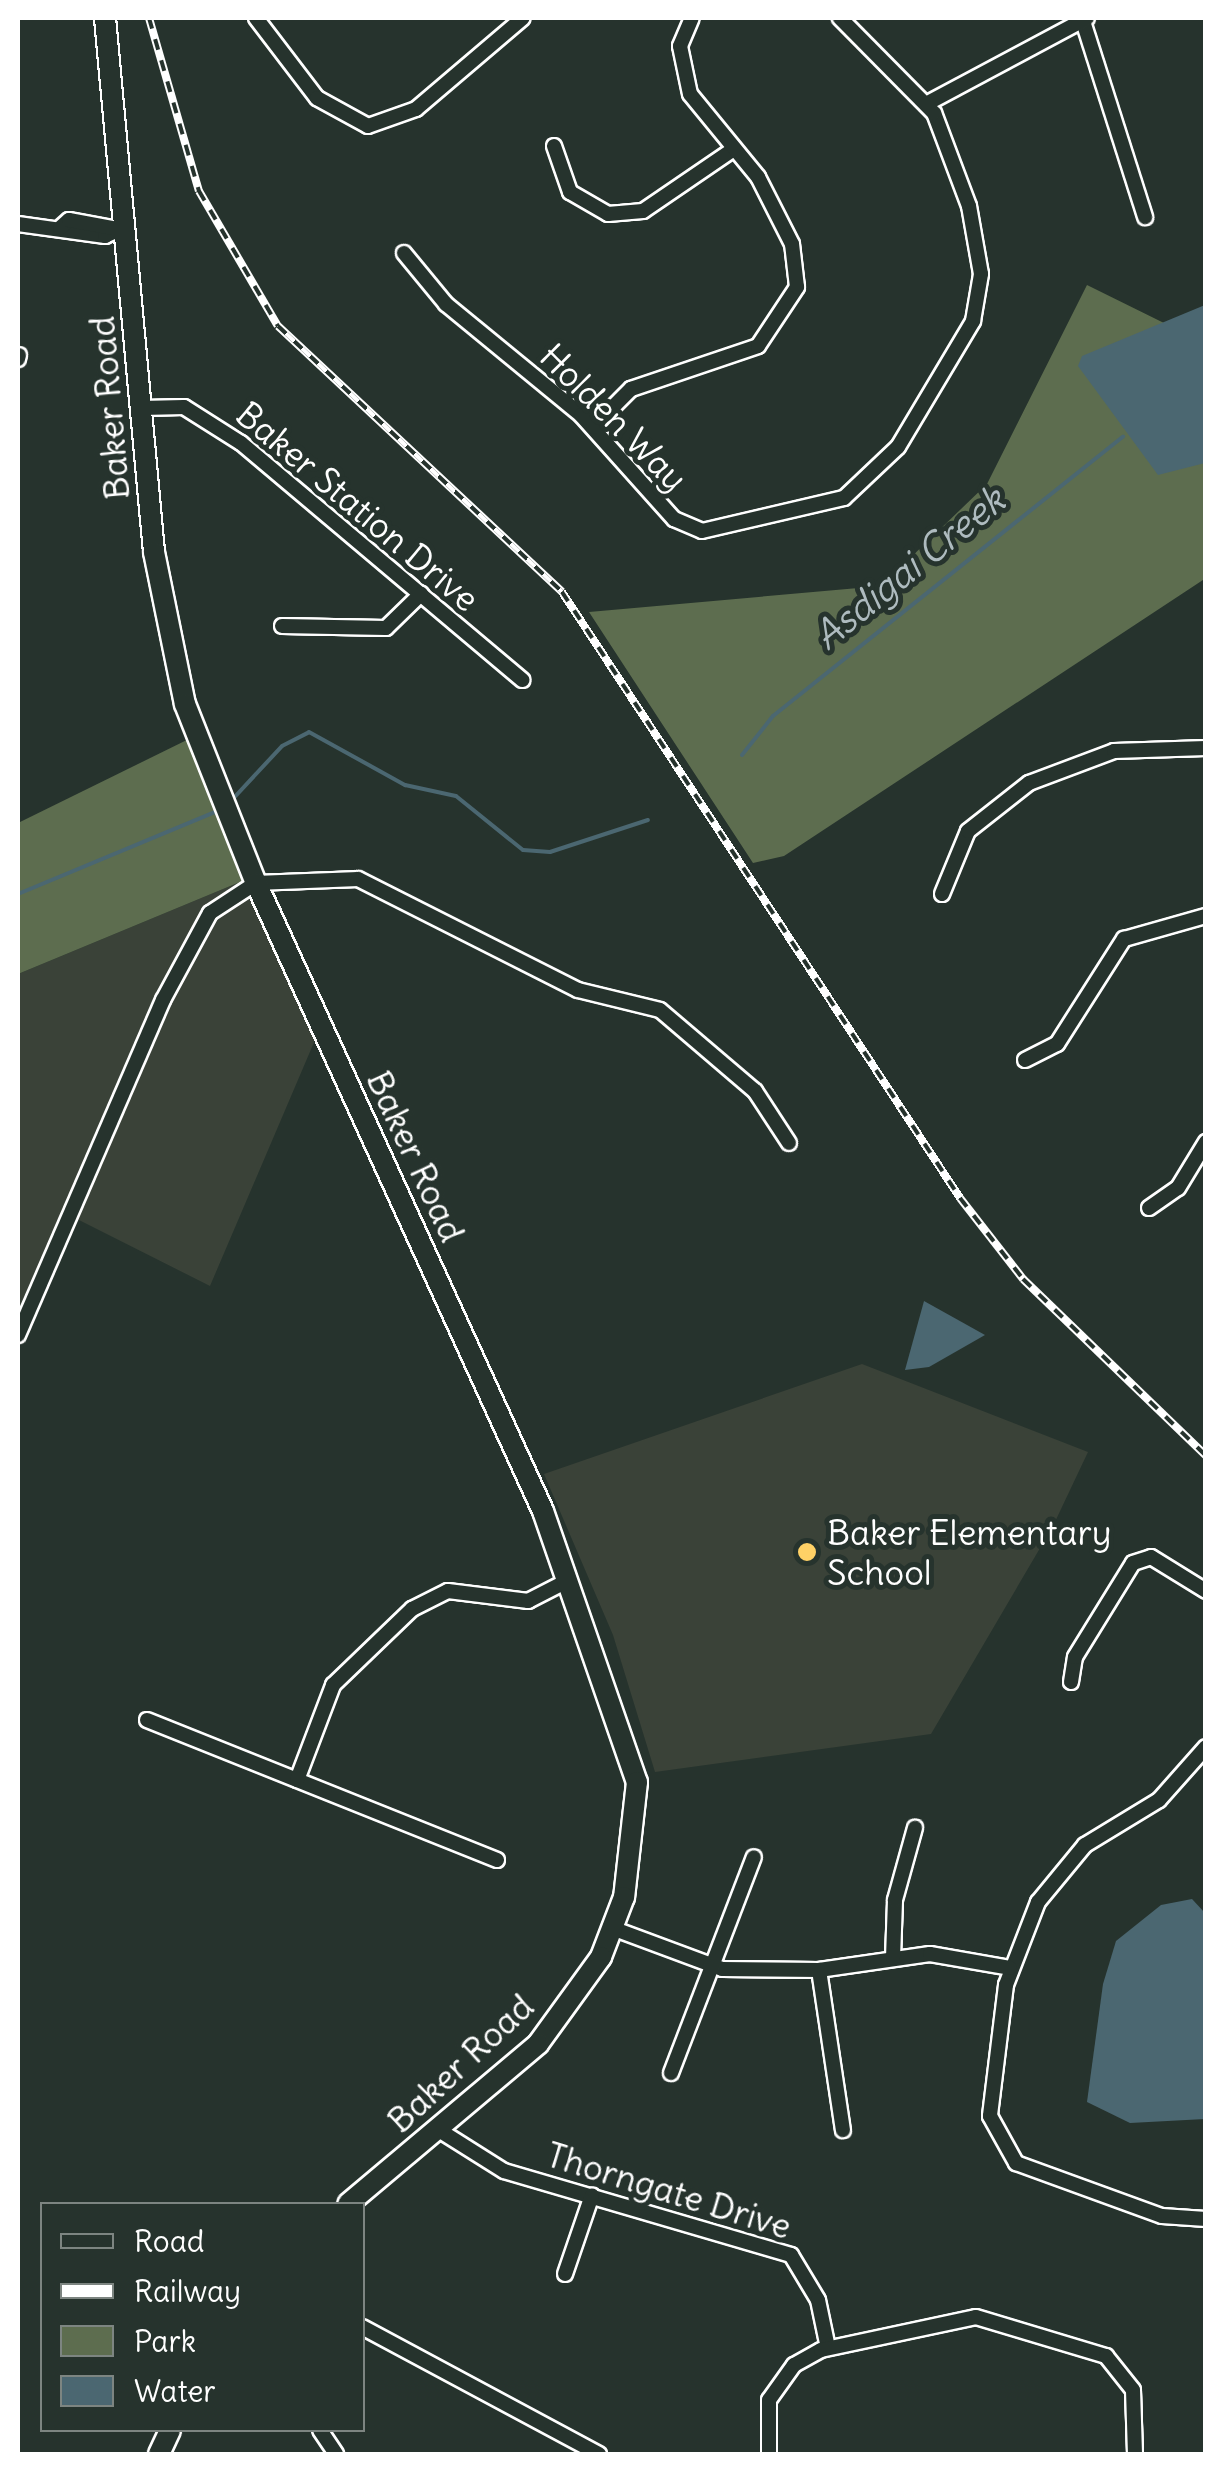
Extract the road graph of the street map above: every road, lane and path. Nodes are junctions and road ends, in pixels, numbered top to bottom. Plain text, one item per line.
1 (105, 18) edge
2 (256, 18) edge
3 (523, 18) edge
4 (692, 18) edge
5 (840, 18) edge
6 (1084, 18) edge
7 (928, 103) junction
8 (554, 146) dead end
9 (734, 149) junction
10 (1145, 217) dead end
11 (18, 224) edge
12 (118, 227) junction
13 (404, 253) dead end
14 (142, 408) junction
15 (593, 428) junction
16 (421, 594) junction
17 (282, 626) dead end
18 (522, 680) dead end
19 (1206, 748) edge
20 (256, 883) junction
21 (942, 894) dead end
22 (1206, 916) edge
23 (1025, 1060) dead end
24 (1206, 1142) edge
25 (789, 1143) dead end
26 (1148, 1208) dead end
27 (18, 1335) edge
28 (570, 1580) junction
29 (1206, 1591) edge
30 (1071, 1682) dead end
31 (147, 1720) dead end
32 (1206, 1748) edge
33 (297, 1780) junction
34 (915, 1828) dead end
35 (754, 1857) dead end
36 (497, 1860) dead end
37 (612, 1928) junction
38 (893, 1958) junction
39 (712, 1966) junction
40 (1010, 1968) junction
41 (819, 1970) junction
42 (670, 2073) dead end
43 (844, 2130) dead end
44 (442, 2132) junction
45 (592, 2194) junction
46 (351, 2202) edge
47 (1206, 2219) edge
48 (564, 2274) dead end
49 (365, 2329) edge
50 (828, 2348) junction
51 (321, 2432) edge
52 (336, 2454) edge
53 (598, 2454) edge
54 (769, 2454) edge
55 (1134, 2454) edge

1 - 12 main road, Baker Road
2 - 3 street
4 - 9 street
5 - 7 street, Holden Way
6 - 7 street
6 - 10 street
7 - 15 street, Holden Way
8 - 9 street
9 - 15 street
11 - 12 street
12 - 14 main road, Baker Road
13 - 15 street, Holden Way
14 - 16 street, Baker Station Drive
14 - 20 main road, Baker Road
16 - 17 street
16 - 18 street, Baker Station Drive
19 - 21 street
20 - 25 street
20 - 27 street
20 - 28 main road, Baker Road
22 - 23 street
24 - 26 street
28 - 33 street
28 - 37 main road, Baker Road
29 - 30 street
31 - 33 street
32 - 40 street
33 - 36 street
34 - 38 street
35 - 39 street
37 - 39 street
37 - 44 main road, Baker Road
38 - 40 street
38 - 41 street
39 - 41 street
39 - 42 street
40 - 47 street
41 - 43 street
44 - 45 street, Thorngate Drive
44 - 46 main road, Baker Road
45 - 48 street
45 - 50 street, Thorngate Drive
49 - 53 street
50 - 54 street
50 - 55 street
51 - 52 street

